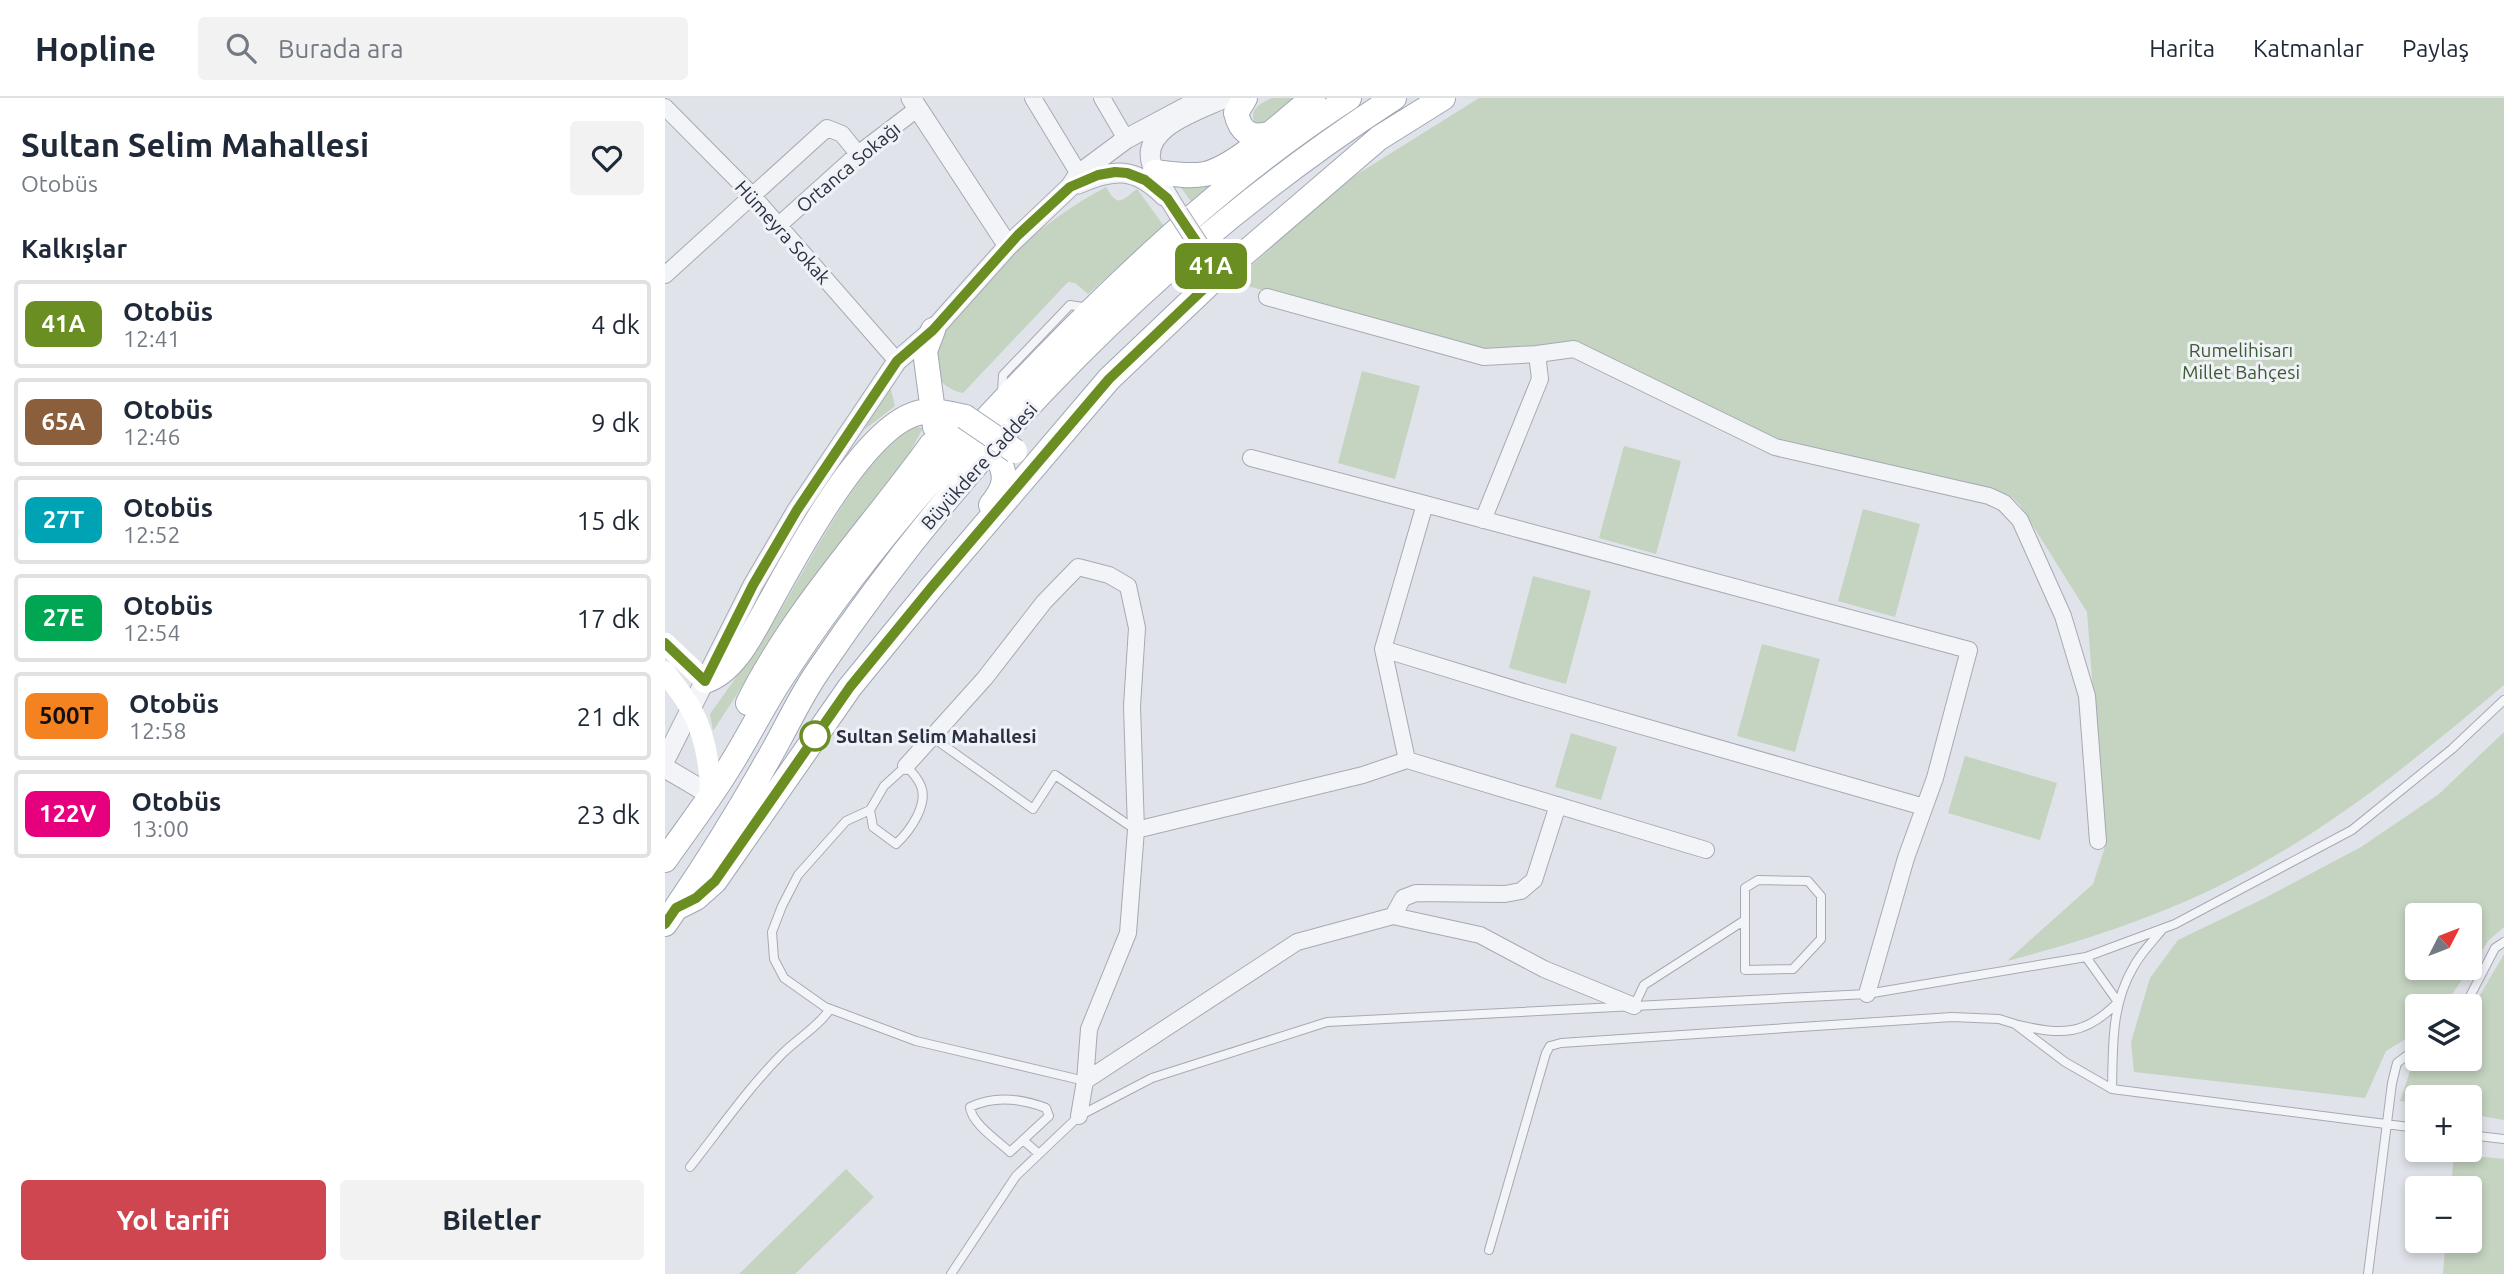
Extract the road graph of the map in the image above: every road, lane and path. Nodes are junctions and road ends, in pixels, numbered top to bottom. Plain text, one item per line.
1 (1034, 98) edge
2 (1103, 98) edge
3 (1203, 98) edge
4 (1225, 98) edge
5 (1245, 98) edge
6 (1313, 98) edge
7 (1349, 98) edge
8 (1394, 98) edge
9 (1443, 98) edge
10 (914, 103) edge
11 (665, 107) edge
12 (1268, 134) junction
13 (1126, 139) junction
14 (858, 154) junction
15 (1155, 172) junction
16 (1074, 181) junction
17 (752, 195) junction
18 (1178, 213) junction
19 (779, 225) junction
20 (1009, 246) junction
21 (1210, 272) junction
22 (665, 275) edge
23 (1267, 297) dead end
24 (933, 330) junction
25 (1537, 354) junction
26 (897, 361) junction
27 (929, 386) junction
28 (934, 412) junction
29 (1069, 424) junction
30 (965, 426) junction
31 (931, 444) junction
32 (1006, 455) junction
33 (1251, 458) dead end
34 (1425, 504) junction
35 (1483, 520) junction
36 (967, 545) junction
37 (665, 643) edge
38 (1383, 649) junction
39 (665, 673) edge
40 (705, 681) junction
41 (2504, 700) edge
42 (691, 709) junction
43 (932, 737) junction
44 (665, 760) edge
45 (1407, 761) junction
46 (906, 766) junction
47 (665, 768) edge
48 (727, 772) junction
49 (711, 795) junction
50 (1558, 805) junction
51 (1924, 807) junction
52 (870, 810) junction
53 (1136, 830) junction
54 (2098, 841) dead end
55 (1706, 850) dead end
56 (665, 860) edge
57 (671, 916) edge
58 (1393, 916) junction
59 (1745, 920) junction
60 (2161, 931) junction
61 (2504, 942) edge
62 (2086, 957) junction
63 (1867, 994) junction
64 (2471, 994) edge
65 (2118, 1002) junction
66 (1634, 1006) junction
67 (830, 1009) junction
68 (2015, 1024) junction
69 (2405, 1057) edge
70 (1085, 1081) junction
71 (2112, 1089) junction
72 (1079, 1116) junction
73 (2386, 1124) junction
74 (2405, 1126) edge
75 (2482, 1136) edge
76 (2504, 1139) edge
77 (1023, 1140) junction
78 (1039, 1154) junction
79 (690, 1167) dead end
80 (1489, 1250) dead end
81 (951, 1274) edge
82 (2368, 1274) edge

1 - 16 street
2 - 13 street
3 - 13 street
4 - 15 street
5 - 12 main road
6 - 12 main road
7 - 48 main road, Büyükdere Caddesi
8 - 57 main road, Büyükdere Caddesi
9 - 21 main road
10 - 14 street, Ortanca Sokağı
10 - 20 street
11 - 17 street, Hümeyra Sokak
12 - 15 main road
13 - 16 street
14 - 17 street
14 - 19 street, Ortanca Sokağı
15 - 16 street
15 - 18 street
16 - 18 street
16 - 20 street
17 - 19 street, Hümeyra Sokak
17 - 22 street
18 - 21 street, bridge
19 - 26 street, Hümeyra Sokak
20 - 24 street
21 - 29 main road
23 - 25 street
24 - 26 street
24 - 27 main road
25 - 35 street
25 - 54 street
26 - 40 street
27 - 28 main road
27 - 30 main road
28 - 30 main road
28 - 31 main road
28 - 40 main road
29 - 32 main road
29 - 36 main road
30 - 31 main road
30 - 32 main road, bridge
31 - 48 main road
32 - 36 main road
33 - 34 street
34 - 35 street
34 - 38 street
35 - 51 street
36 - 57 main road
37 - 40 main road
38 - 45 street
38 - 51 street
39 - 42 main road
40 - 42 street
41 - 60 lane
42 - 44 street
42 - 49 main road
43 - 46 street
43 - 53 lane
43 - 53 street
45 - 50 street
45 - 53 street
46 - 52 lane
46 - 52 lane
47 - 49 street
48 - 49 main road, Büyükdere Caddesi
49 - 56 main road, Büyükdere Caddesi
50 - 55 street
50 - 58 street
51 - 63 street
52 - 67 lane
53 - 70 street
58 - 66 street
58 - 70 street
59 - 59 lane
59 - 66 lane
60 - 62 lane
60 - 65 lane
61 - 64 lane
62 - 63 lane
62 - 65 lane
63 - 66 lane
65 - 68 lane
65 - 71 lane
66 - 72 lane
67 - 70 lane
67 - 79 lane
68 - 71 lane
68 - 80 lane
69 - 73 lane
70 - 72 street
71 - 73 lane
72 - 78 lane
73 - 74 lane
73 - 82 lane
75 - 76 lane
77 - 77 lane
77 - 78 lane
78 - 81 lane

